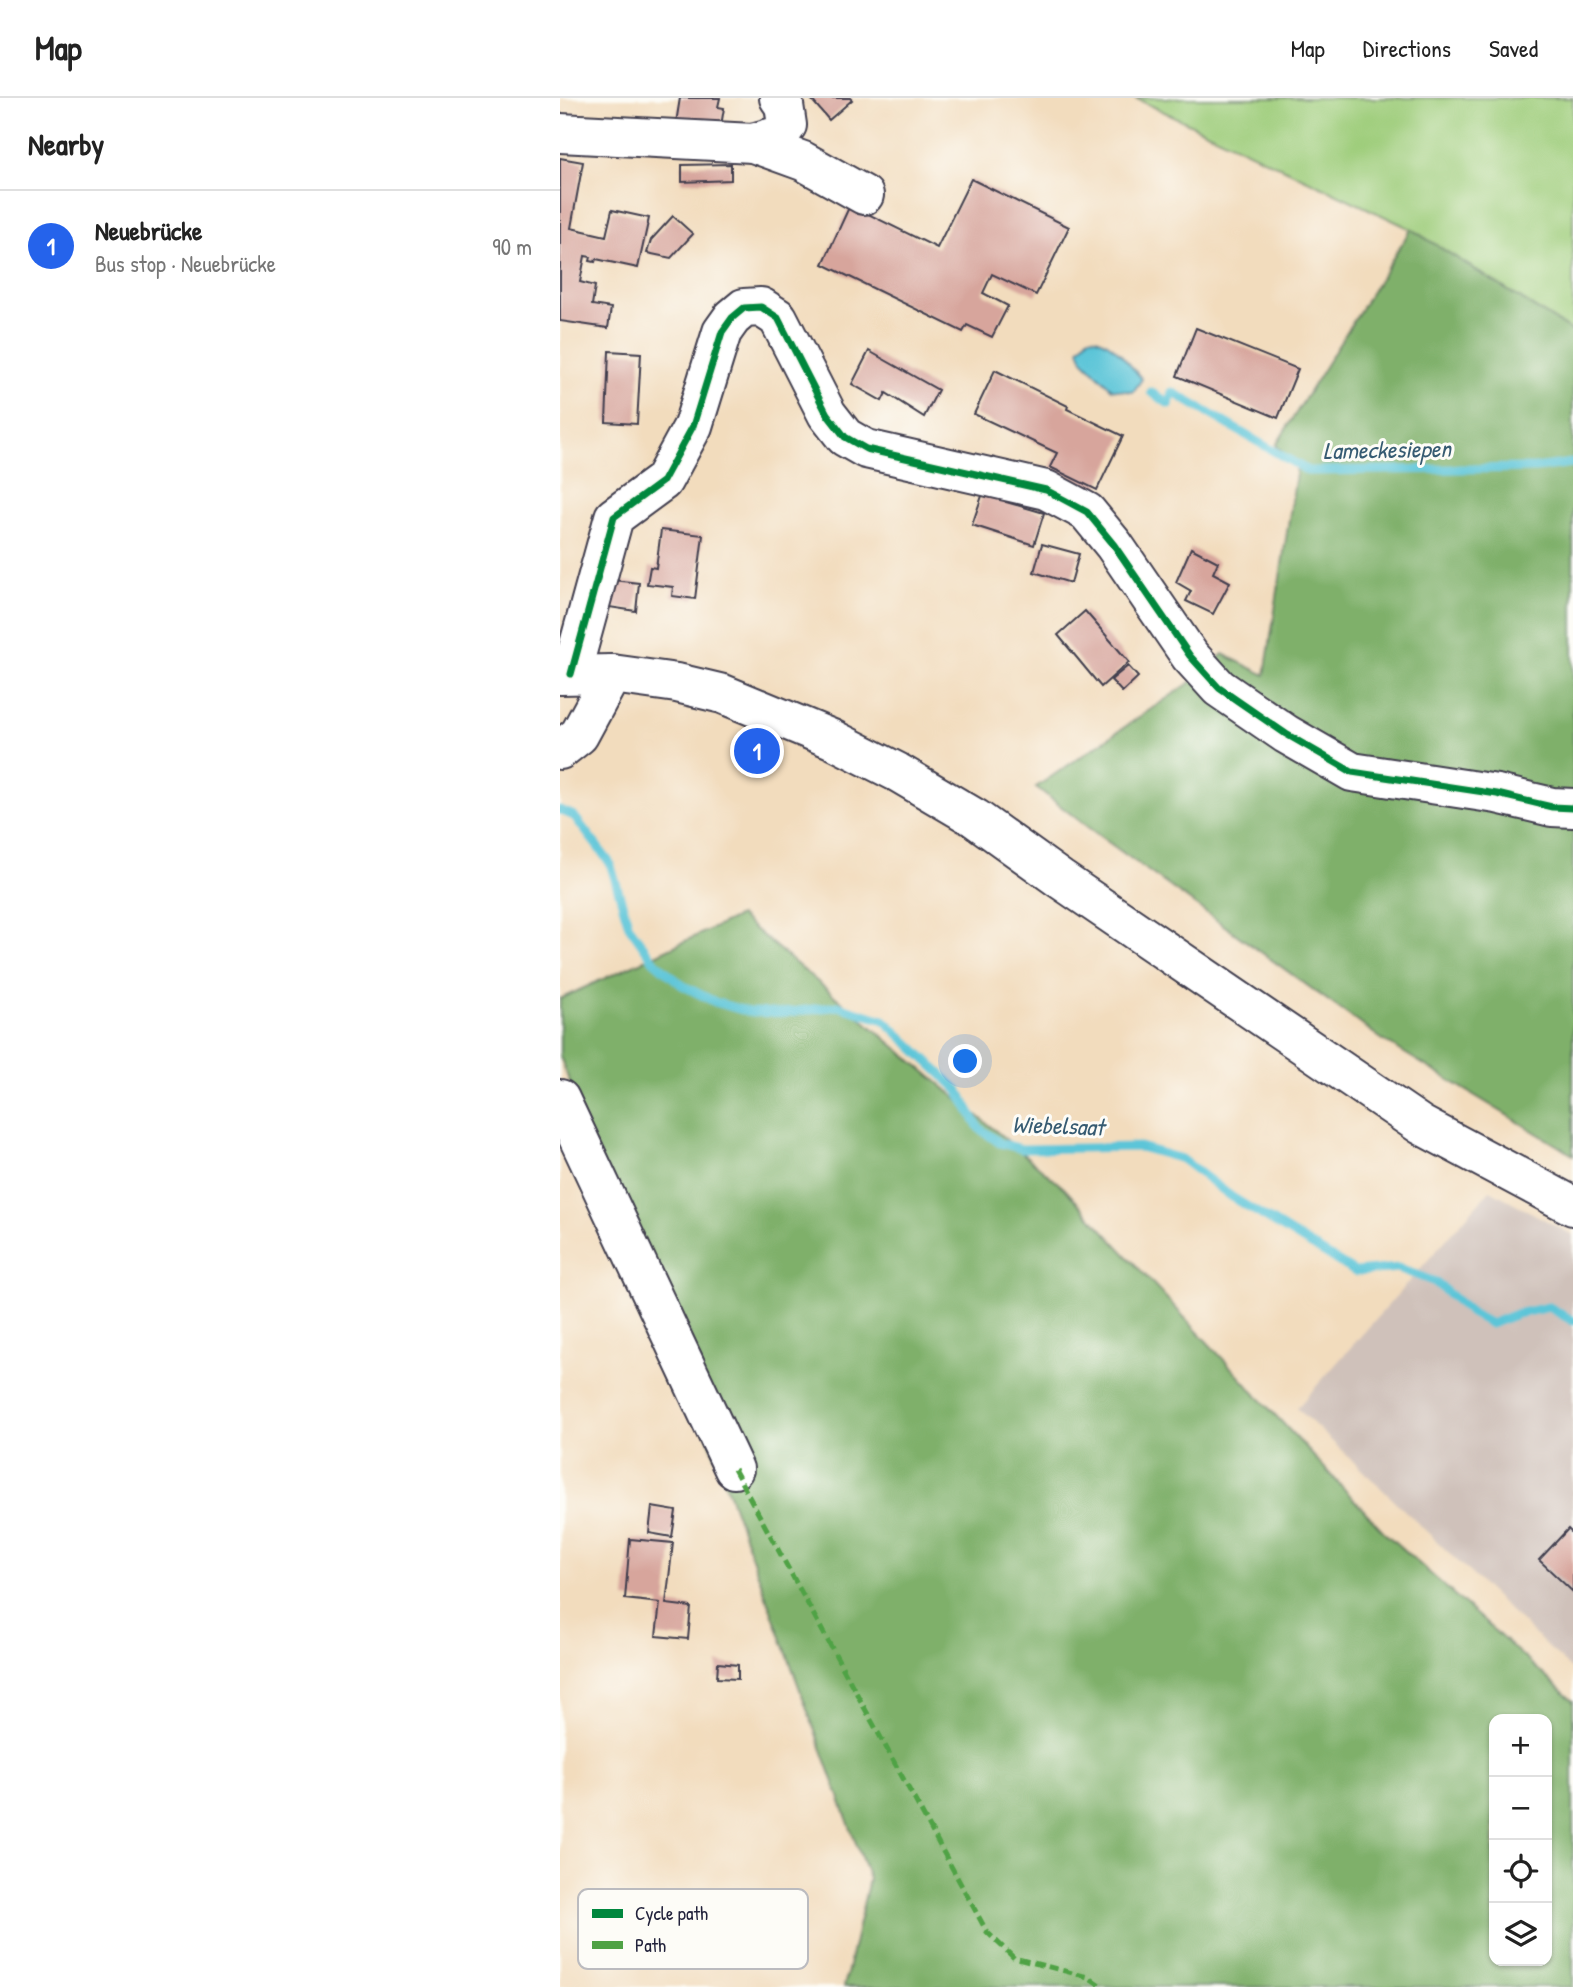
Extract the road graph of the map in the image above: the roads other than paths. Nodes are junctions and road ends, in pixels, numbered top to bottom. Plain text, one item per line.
1 (779, 98) edge
2 (560, 133) edge
3 (753, 143) junction
4 (864, 195) dead end
5 (612, 674) junction
6 (566, 675) edge
7 (560, 750) edge
8 (1573, 807) edge
9 (560, 1099) edge
10 (1573, 1206) edge
11 (734, 1469) dead end

1 - 3 street
2 - 3 street
3 - 4 street
5 - 6 street
5 - 7 street
5 - 10 street
6 - 8 street
9 - 11 street

